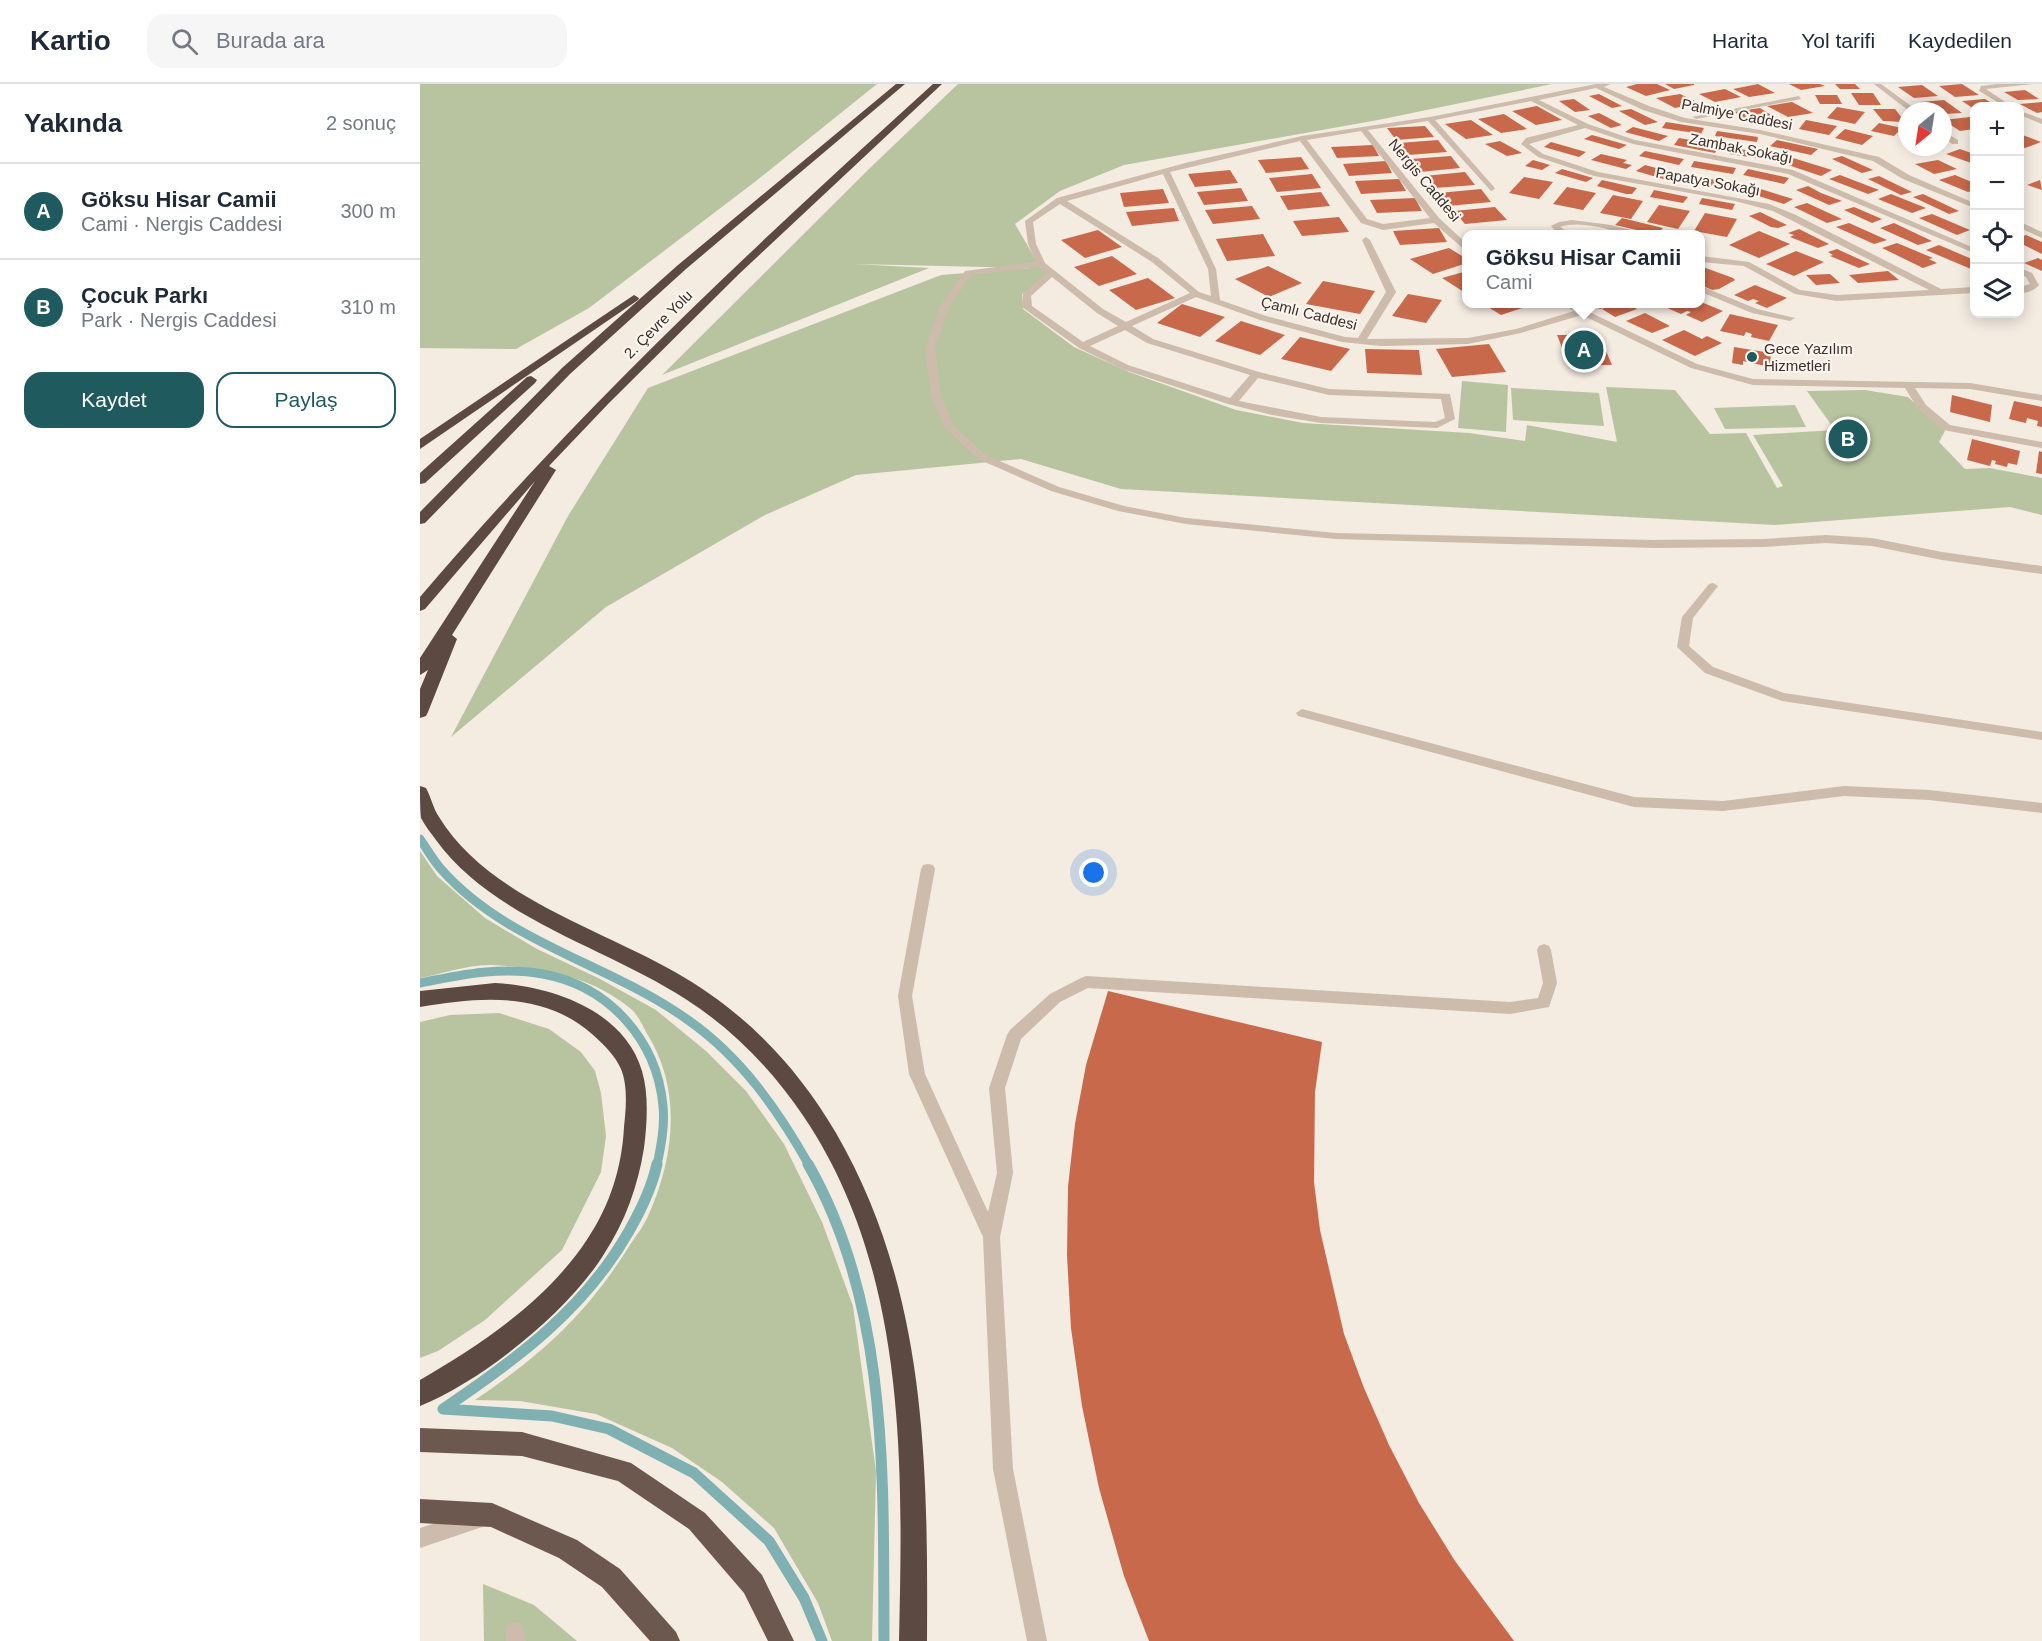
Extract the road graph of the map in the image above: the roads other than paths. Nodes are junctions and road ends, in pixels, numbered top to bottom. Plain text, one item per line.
1 (901, 84) edge
2 (938, 84) edge
3 (1608, 84) edge
4 (1877, 84) edge
5 (2030, 84) edge
6 (1596, 86) junction
7 (1799, 98) dead end
8 (1532, 99) junction
9 (1902, 102) edge
10 (2001, 102) edge
11 (2024, 115) edge
12 (1430, 118) junction
13 (1684, 120) junction
14 (2042, 122) edge
15 (1585, 126) junction
16 (1362, 128) junction
17 (1302, 138) junction
18 (1952, 140) edge
19 (1955, 142) dead end
20 (1165, 170) junction
21 (1491, 189) dead end
22 (1060, 200) junction
23 (1970, 204) edge
24 (1436, 220) junction
25 (2024, 227) edge
26 (1557, 230) edge
27 (1618, 230) edge
28 (2042, 235) edge
29 (1366, 240) dead end
30 (1462, 244) edge
31 (1970, 249) edge
32 (1705, 252) edge
33 (1705, 260) edge
34 (1727, 261) junction
35 (1041, 264) junction
36 (682, 267) junction
37 (1052, 273) junction
38 (2024, 273) edge
39 (1970, 290) edge
40 (2024, 290) edge
41 (1705, 291) edge
42 (1938, 291) junction
43 (1196, 294) junction
44 (1216, 301) junction
45 (1575, 308) edge
46 (1581, 312) junction
47 (1790, 318) dead end
48 (595, 323) junction
49 (1125, 326) junction
50 (1361, 341) junction
51 (1082, 346) junction
52 (1256, 374) junction
53 (1908, 384) junction
54 (2042, 398) edge
55 (1232, 402) junction
56 (571, 435) junction
57 (420, 444) edge
58 (2042, 445) edge
59 (451, 452) junction
60 (420, 473) edge
61 (420, 480) edge
62 (420, 520) edge
63 (2042, 570) edge
64 (1713, 586) dead end
65 (420, 606) edge
66 (455, 619) junction
67 (420, 670) edge
68 (420, 712) edge
69 (1302, 713) dead end
70 (2042, 736) edge
71 (420, 792) edge
72 (2042, 808) edge
73 (928, 869) dead end
74 (1544, 950) dead end
75 (420, 999) edge
76 (991, 1237) junction
77 (420, 1394) edge
78 (420, 1440) edge
79 (420, 1511) edge
80 (492, 1515) junction
81 (420, 1538) edge
82 (667, 1641) edge
83 (781, 1641) edge
84 (912, 1641) edge
85 (1037, 1641) edge

1 - 36 highway, 2. Çevre Yolu
2 - 56 highway, 2. Çevre Yolu
3 - 6 street
4 - 9 street
5 - 10 street
6 - 8 street
6 - 13 street, Palmiye Caddesi
7 - 13 street
8 - 12 street
8 - 15 street, Zambak Sokağı
11 - 14 street
12 - 16 street
12 - 21 street
13 - 23 street, Palmiye Caddesi
15 - 31 street, Zambak Sokağı
15 - 42 street, Papatya Sokağı
16 - 17 street
16 - 24 street, Nergis Caddesi
17 - 20 street
17 - 24 street
18 - 19 street
20 - 22 street
20 - 44 street
22 - 35 street
22 - 43 street, Çamlı Caddesi
24 - 30 street, Nergis Caddesi
25 - 28 street
26 - 27 street
29 - 50 street
32 - 34 street
33 - 34 street
34 - 42 street
35 - 37 street
35 - 63 street
36 - 48 highway
36 - 62 highway, 2. Çevre Yolu
37 - 49 street
37 - 51 street
38 - 40 street
39 - 42 street
41 - 47 street
43 - 44 street, Çamlı Caddesi
43 - 49 street
44 - 50 street, Çamlı Caddesi
45 - 46 street
46 - 50 street, Çamlı Caddesi
46 - 53 street
48 - 57 highway
48 - 59 highway
49 - 51 street
49 - 52 street
51 - 55 street
52 - 55 street
52 - 55 street
53 - 54 street
53 - 58 street
56 - 65 highway, 2. Çevre Yolu
56 - 66 highway
59 - 60 lane
59 - 61 highway
64 - 70 lane
66 - 67 highway
66 - 68 highway
69 - 72 lane
71 - 84 highway
73 - 76 lane
74 - 76 lane
75 - 77 highway
76 - 85 lane
78 - 83 highway
79 - 80 highway
80 - 81 lane
80 - 82 highway

